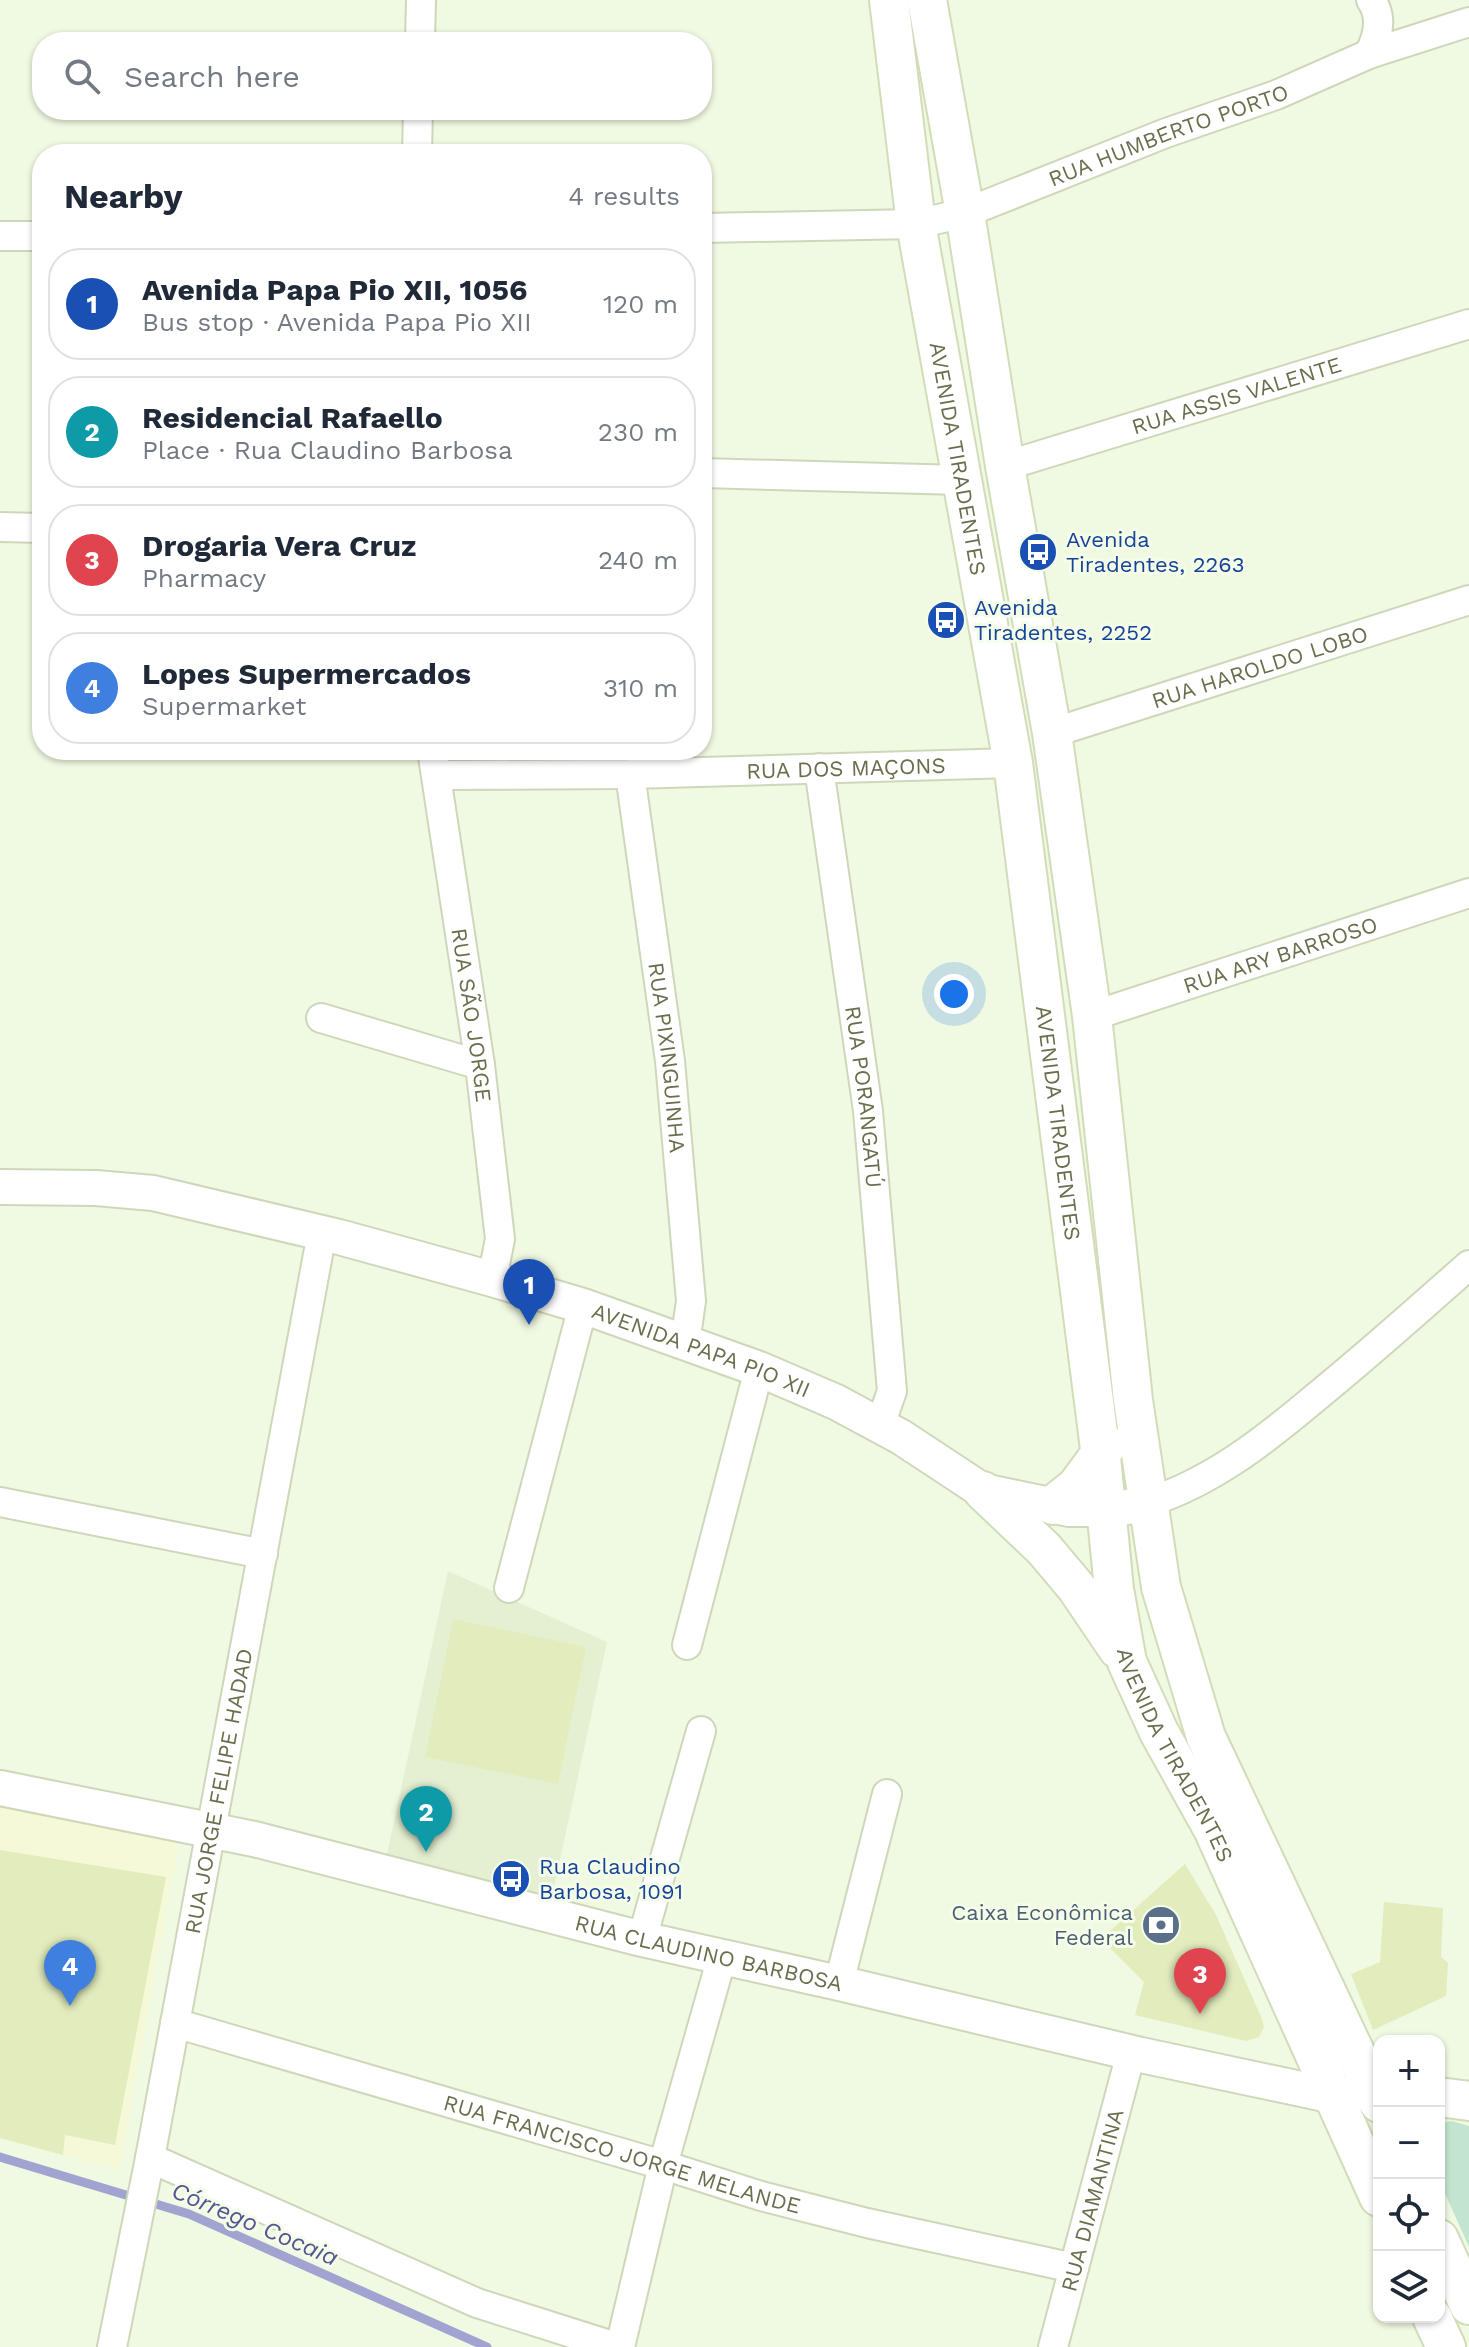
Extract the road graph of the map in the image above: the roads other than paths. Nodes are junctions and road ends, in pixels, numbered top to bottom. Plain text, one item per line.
1 (421, 0) edge
2 (889, 0) edge
3 (927, 0) edge
4 (1371, 0) edge
5 (1469, 22) edge
6 (420, 32) edge
7 (1369, 54) junction
8 (418, 120) edge
9 (417, 144) edge
10 (965, 213) junction
11 (916, 224) junction
12 (712, 228) edge
13 (0, 236) edge
14 (32, 236) edge
15 (1469, 324) edge
16 (1005, 466) junction
17 (712, 473) edge
18 (961, 480) junction
19 (0, 527) edge
20 (32, 528) edge
21 (1469, 600) edge
22 (1052, 733) junction
23 (435, 763) edge
24 (1013, 763) junction
25 (819, 768) junction
26 (630, 774) junction
27 (1469, 893) edge
28 (1092, 1016) junction
29 (321, 1018) dead end
30 (480, 1065) junction
31 (0, 1187) edge
32 (322, 1233) junction
33 (1469, 1265) edge
34 (492, 1279) junction
35 (583, 1306) junction
36 (685, 1343) junction
37 (759, 1369) junction
38 (1133, 1400) junction
39 (880, 1425) junction
40 (1101, 1457) junction
41 (983, 1491) junction
42 (0, 1502) edge
43 (1149, 1502) junction
44 (1053, 1505) junction
45 (1106, 1509) junction
46 (263, 1554) junction
47 (509, 1588) dead end
48 (687, 1645) dead end
49 (1127, 1662) junction
50 (701, 1731) dead end
51 (0, 1788) edge
52 (887, 1794) dead end
53 (211, 1830) junction
54 (642, 1939) junction
55 (722, 1957) junction
56 (839, 1983) junction
57 (175, 2023) junction
58 (1131, 2053) junction
59 (1373, 2087) edge
60 (1373, 2095) edge
61 (1334, 2096) junction
62 (1445, 2098) edge
63 (1469, 2101) edge
64 (149, 2164) junction
65 (663, 2165) junction
66 (1373, 2184) edge
67 (1444, 2251) edge
68 (1074, 2268) junction
69 (1469, 2305) edge
70 (1435, 2323) edge
71 (112, 2347) edge
72 (618, 2347) edge
73 (1053, 2347) edge
74 (1446, 2347) edge

1 - 6 street
2 - 11 main road, AVENIDA TIRADENTES
3 - 10 main road, AVENIDA TIRADENTES
4 - 7 street
5 - 7 street, RUA HUMBERTO PORTO
7 - 10 street, RUA HUMBERTO PORTO
8 - 9 street
10 - 11 street, RUA HUMBERTO PORTO
10 - 16 main road, AVENIDA TIRADENTES
11 - 12 street, RUA HUMBERTO PORTO
11 - 18 main road, AVENIDA TIRADENTES
13 - 14 street
15 - 16 street, RUA ASSIS VALENTE
16 - 22 main road, AVENIDA TIRADENTES
17 - 18 street
18 - 24 main road, AVENIDA TIRADENTES
19 - 20 street
21 - 22 street, RUA HAROLDO LOBO
22 - 28 main road, AVENIDA TIRADENTES
23 - 26 street, RUA DOS MAÇONS
23 - 30 street, RUA SÃO JORGE
24 - 25 street, RUA DOS MAÇONS
24 - 40 main road, AVENIDA TIRADENTES
25 - 26 street, RUA DOS MAÇONS
25 - 39 street, RUA PORANGATÚ
26 - 36 street, RUA PIXINGUINHA
27 - 28 street, RUA ARY BARROSO
28 - 38 main road, AVENIDA TIRADENTES
29 - 30 street
30 - 34 street, RUA SÃO JORGE
31 - 32 street, AVENIDA PAPA PIO XII
32 - 34 street, AVENIDA PAPA PIO XII
32 - 46 street, RUA JORGE FELIPE HADAD
33 - 43 street
34 - 35 street, AVENIDA PAPA PIO XII
35 - 36 street, AVENIDA PAPA PIO XII
35 - 47 street
36 - 37 street, AVENIDA PAPA PIO XII
37 - 39 street, AVENIDA PAPA PIO XII
37 - 48 street
38 - 40 main road
38 - 43 main road, AVENIDA TIRADENTES
39 - 41 street, AVENIDA PAPA PIO XII
40 - 44 main road
40 - 45 main road, AVENIDA TIRADENTES
41 - 44 street, AVENIDA PAPA PIO XII
41 - 49 main road
42 - 46 street
43 - 45 street, AVENIDA PAPA PIO XII
43 - 59 main road, AVENIDA TIRADENTES
44 - 45 street, AVENIDA PAPA PIO XII
45 - 49 main road, AVENIDA TIRADENTES
46 - 53 street, RUA JORGE FELIPE HADAD
49 - 61 main road, AVENIDA TIRADENTES
50 - 54 street
51 - 53 street, RUA CLAUDINO BARBOSA
52 - 56 street
53 - 54 street, RUA CLAUDINO BARBOSA
53 - 57 street, RUA JORGE FELIPE HADAD
54 - 55 street, RUA CLAUDINO BARBOSA
55 - 56 street, RUA CLAUDINO BARBOSA
55 - 65 street
56 - 58 street, RUA CLAUDINO BARBOSA
57 - 64 street, RUA JORGE FELIPE HADAD
57 - 65 street, RUA FRANCISCO JORGE MELANDE
58 - 61 street, RUA CLAUDINO BARBOSA
58 - 68 street, RUA DIAMANTINA
60 - 61 street, RUA CLAUDINO BARBOSA
61 - 66 main road, AVENIDA TIRADENTES
62 - 63 main road
64 - 71 street, RUA JORGE FELIPE HADAD
64 - 72 street
65 - 68 street, RUA FRANCISCO JORGE MELANDE
65 - 72 street
67 - 69 main road
68 - 73 street, RUA DIAMANTINA
70 - 74 main road

